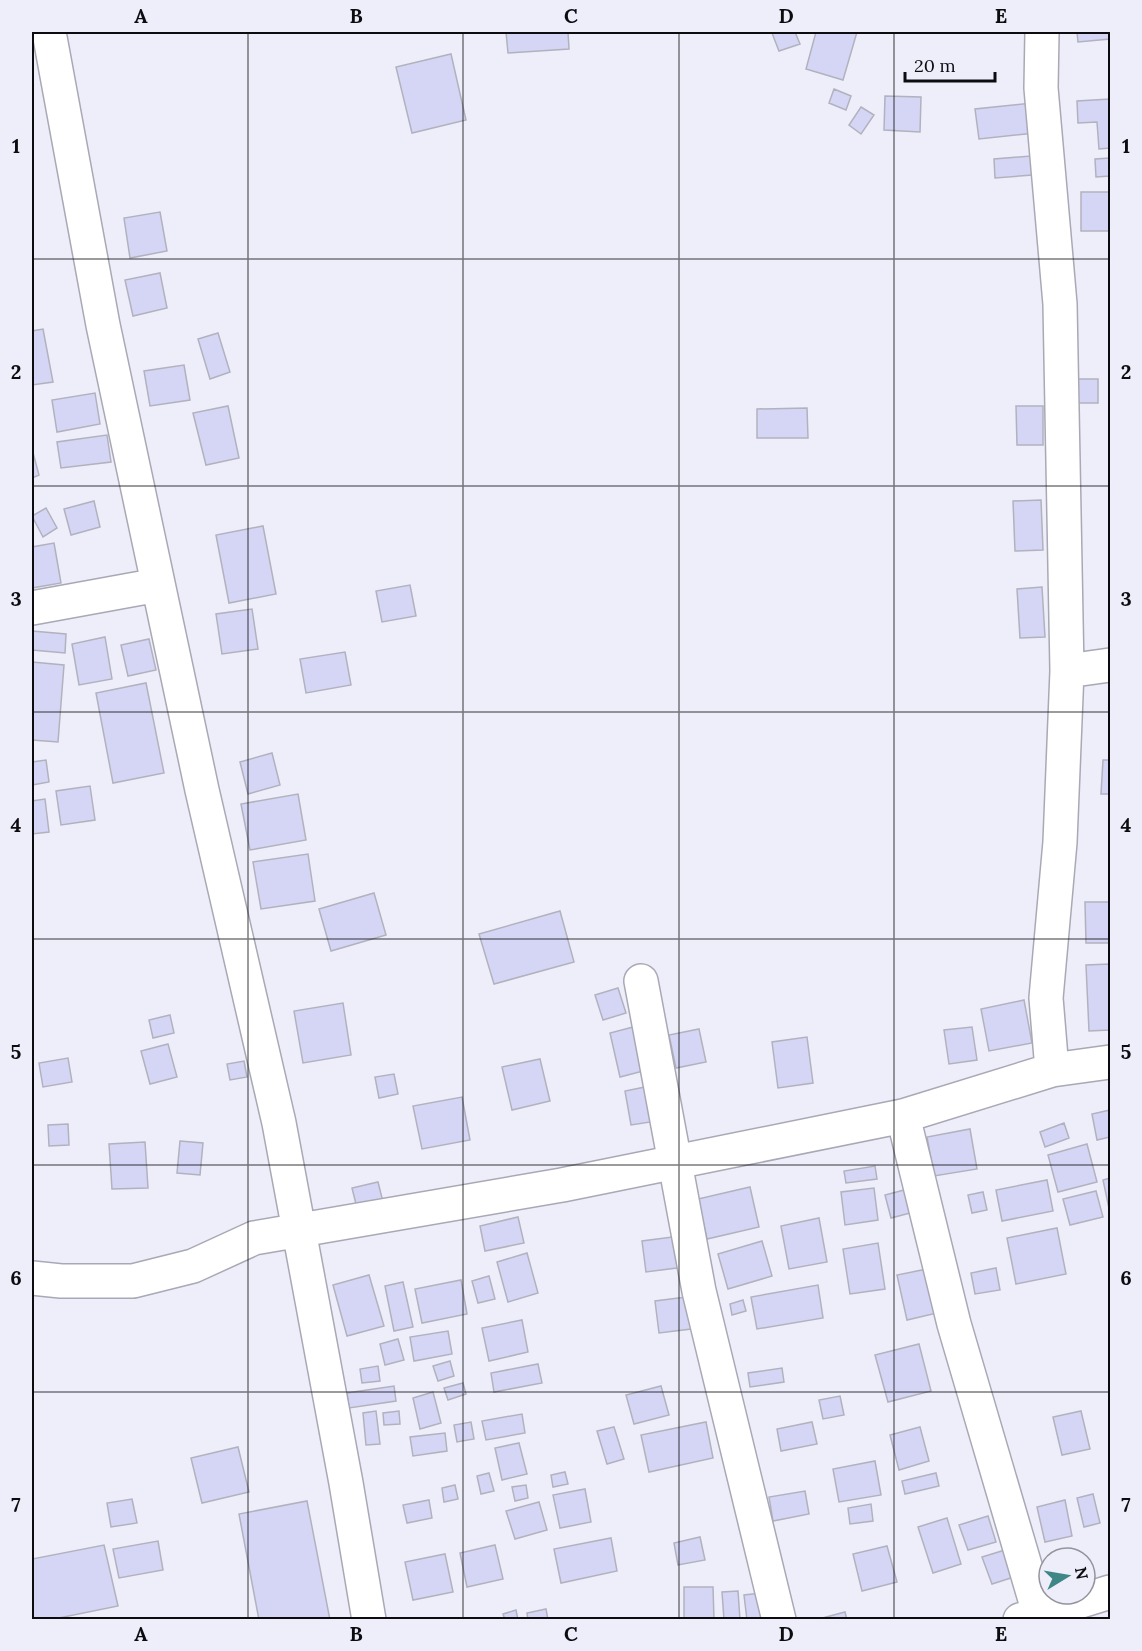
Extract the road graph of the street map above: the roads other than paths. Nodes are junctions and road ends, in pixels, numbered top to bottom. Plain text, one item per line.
1 (49, 32) edge
2 (1042, 32) edge
3 (158, 585) junction
4 (32, 608) edge
5 (1110, 665) edge
6 (1067, 671) junction
7 (641, 981) dead end
8 (1110, 1062) edge
9 (1052, 1070) junction
10 (903, 1116) junction
11 (676, 1162) junction
12 (299, 1232) junction
13 (32, 1278) edge
14 (1110, 1592) edge
15 (1033, 1618) edge
16 (369, 1620) edge
17 (779, 1620) edge

1 - 3 street
2 - 6 street
3 - 4 street
3 - 12 street
5 - 6 street
6 - 9 street
7 - 11 street
8 - 9 street
9 - 10 street
10 - 11 street
10 - 15 street
11 - 12 street
11 - 17 street
12 - 13 street
12 - 16 street
14 - 15 street

